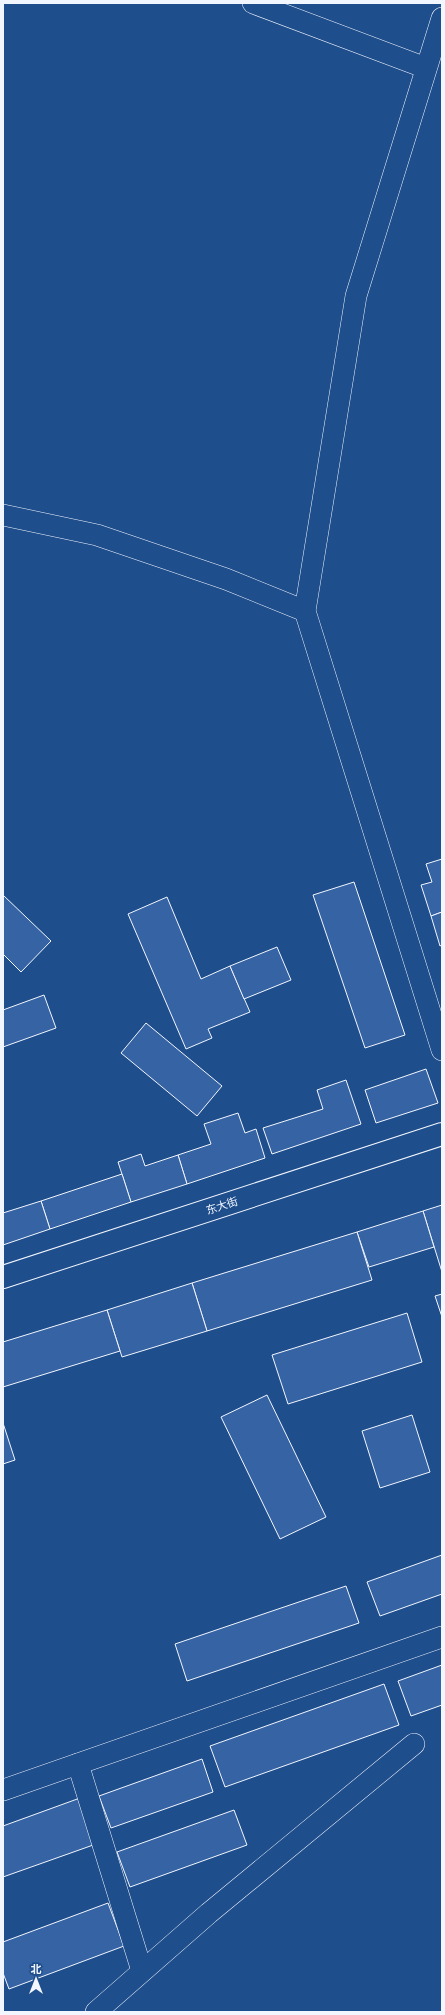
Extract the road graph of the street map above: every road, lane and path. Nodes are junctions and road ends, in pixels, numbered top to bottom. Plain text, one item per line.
1 (253, 3) edge
2 (442, 18) edge
3 (426, 68) junction
4 (3, 515) edge
5 (305, 611) junction
6 (442, 1050) edge
7 (442, 1134) edge
8 (3, 1277) edge
9 (442, 1637) edge
10 (414, 1744) dead end
11 (78, 1764) junction
12 (3, 1790) edge
13 (142, 1971) junction
14 (96, 2012) edge

1 - 3 street
2 - 3 street
3 - 5 street
4 - 5 street
5 - 6 street
7 - 8 street, 东大街
9 - 11 street
10 - 13 street
11 - 12 street
11 - 13 street
13 - 14 street

